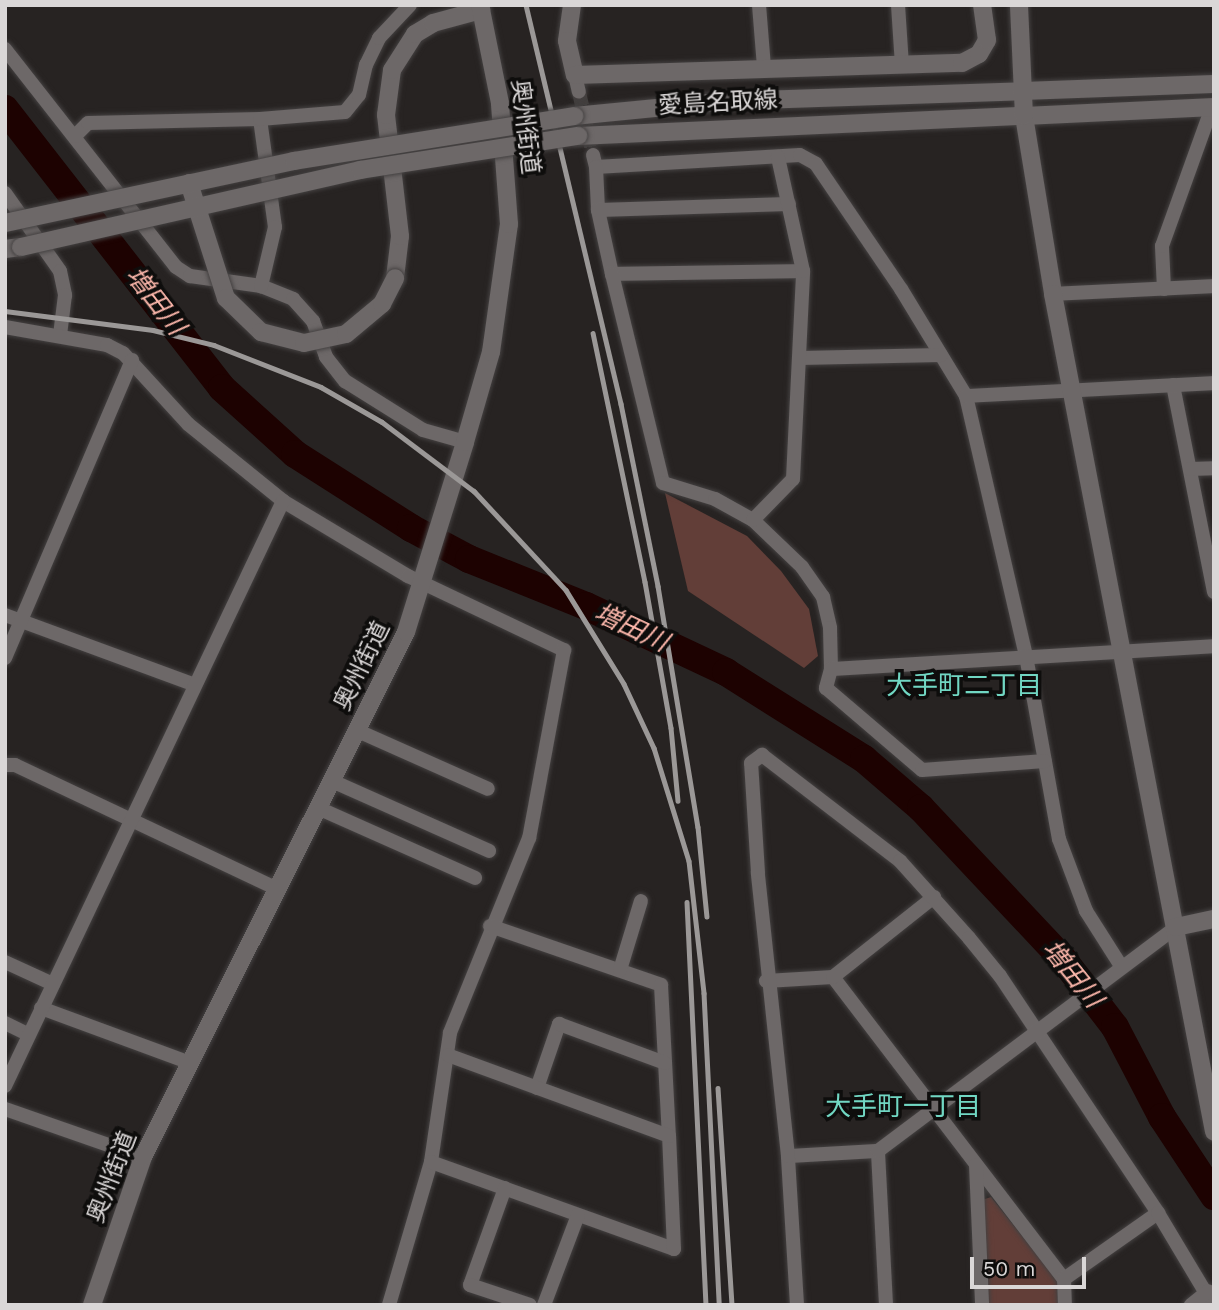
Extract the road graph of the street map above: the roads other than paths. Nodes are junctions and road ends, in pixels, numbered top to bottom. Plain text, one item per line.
1 (410, 5) edge
2 (572, 5) edge
3 (759, 5) edge
4 (898, 5) edge
5 (982, 5) edge
6 (1019, 5) edge
7 (481, 8) edge
8 (5, 49) edge
9 (902, 66) junction
10 (764, 67) junction
11 (1214, 83) edge
12 (1023, 91) junction
13 (1213, 107) edge
14 (1024, 116) junction
15 (260, 119) junction
16 (75, 136) junction
17 (778, 157) junction
18 (189, 183) junction
19 (5, 193) edge
20 (789, 204) junction
21 (195, 210) junction
22 (598, 210) junction
23 (5, 223) edge
24 (13, 248) edge
25 (803, 271) junction
26 (612, 274) junction
27 (261, 286) junction
28 (1214, 286) edge
29 (1164, 289) junction
30 (1053, 294) junction
31 (5, 327) edge
32 (60, 335) junction
33 (941, 355) junction
34 (800, 358) junction
35 (132, 360) junction
36 (1214, 383) edge
37 (1173, 385) junction
38 (1073, 391) junction
39 (967, 396) junction
40 (466, 442) junction
41 (1214, 468) edge
42 (1190, 469) junction
43 (283, 500) junction
44 (753, 520) junction
45 (1210, 558) edge
46 (423, 579) junction
47 (1214, 593) edge
48 (5, 615) edge
49 (21, 621) junction
50 (1214, 646) edge
51 (1122, 652) junction
52 (1026, 656) junction
53 (5, 658) edge
54 (831, 669) junction
55 (195, 685) junction
56 (358, 731) junction
57 (1045, 761) junction
58 (5, 765) edge
59 (332, 781) junction
60 (488, 789) dead end
61 (318, 808) junction
62 (131, 820) junction
63 (489, 850) dead end
64 (475, 878) dead end
65 (276, 889) junction
66 (934, 897) junction
67 (641, 901) dead end
68 (1214, 919) edge
69 (490, 926) junction
70 (1176, 927) junction
71 (5, 962) edge
72 (1121, 966) junction
73 (620, 970) junction
74 (833, 978) junction
75 (766, 981) junction
76 (53, 984) junction
77 (41, 1009) junction
78 (5, 1023) edge
79 (1039, 1031) junction
80 (28, 1034) junction
81 (449, 1055) junction
82 (188, 1062) junction
83 (665, 1063) junction
84 (5, 1086) edge
85 (537, 1087) junction
86 (5, 1109) edge
87 (934, 1109) junction
88 (1214, 1132) edge
89 (669, 1136) junction
90 (878, 1151) junction
91 (789, 1156) junction
92 (143, 1157) junction
93 (431, 1162) junction
94 (976, 1165) junction
95 (505, 1188) junction
96 (1158, 1213) junction
97 (578, 1215) junction
98 (1064, 1279) junction
99 (1210, 1298) edge
100 (93, 1305) edge
101 (388, 1305) edge
102 (530, 1305) edge
103 (544, 1305) edge
104 (797, 1305) edge
105 (886, 1305) edge
106 (982, 1305) edge
107 (1065, 1305) edge
108 (1191, 1305) edge

1 - 15 street
2 - 10 main road
3 - 10 street
4 - 9 street
5 - 9 main road
6 - 12 main road
7 - 21 main road, bridge
7 - 40 main road, 奥州街道
8 - 16 street
9 - 10 main road
11 - 12 main road, 愛島名取線
12 - 14 main road
12 - 18 main road, 愛島名取線, bridge
13 - 14 main road, 愛島名取線
13 - 29 street
14 - 21 main road, 愛島名取線, bridge
14 - 30 main road
15 - 16 street
15 - 27 street
16 - 27 street
17 - 20 street
17 - 22 street
17 - 33 street
18 - 21 main road, bridge
18 - 23 main road, 愛島名取線, bridge
19 - 32 street
20 - 22 street
20 - 25 street
21 - 24 main road, 愛島名取線, bridge
22 - 26 street
25 - 26 street
25 - 34 street
26 - 44 street
27 - 40 street
28 - 29 street
29 - 30 street
30 - 38 main road
31 - 32 street
32 - 35 street
33 - 34 street
33 - 39 street
34 - 44 street
35 - 43 street
35 - 49 street
36 - 37 street
37 - 38 street
37 - 42 street
38 - 39 street
38 - 51 main road
39 - 52 street
40 - 46 main road, 奥州街道
41 - 42 street
42 - 45 street
43 - 46 street
43 - 55 street
44 - 54 street
45 - 47 street
46 - 56 main road, 奥州街道
46 - 69 street
48 - 49 street
49 - 53 street
49 - 55 street
50 - 51 street
51 - 52 street
51 - 70 main road
52 - 54 street
52 - 57 street
54 - 57 street
55 - 62 street
56 - 59 main road, 奥州街道
56 - 60 street
57 - 72 street
58 - 62 street
59 - 61 main road, 奥州街道
59 - 63 street
61 - 64 street
61 - 65 main road, 奥州街道
62 - 65 street
62 - 76 street
65 - 82 main road, 奥州街道
66 - 74 street
66 - 75 street
66 - 79 street
67 - 73 street
68 - 70 main road
69 - 73 street
69 - 81 street
70 - 72 street
70 - 88 main road
71 - 76 street
72 - 79 street
73 - 83 street
74 - 75 street
74 - 87 street
75 - 91 street
76 - 77 street
77 - 80 street
77 - 82 street
78 - 80 street
79 - 87 street
79 - 96 street
80 - 84 street
81 - 85 street
81 - 93 street
82 - 92 main road, 奥州街道
83 - 85 street
83 - 89 street
85 - 89 street
86 - 92 street
87 - 90 street
87 - 94 street
89 - 97 street
90 - 91 street
90 - 105 street
91 - 104 street
92 - 100 main road, 奥州街道
93 - 95 street
93 - 101 street
94 - 98 street
94 - 106 street
95 - 97 street
95 - 102 street
96 - 98 street
96 - 99 street
97 - 103 street
98 - 107 street
99 - 108 street

